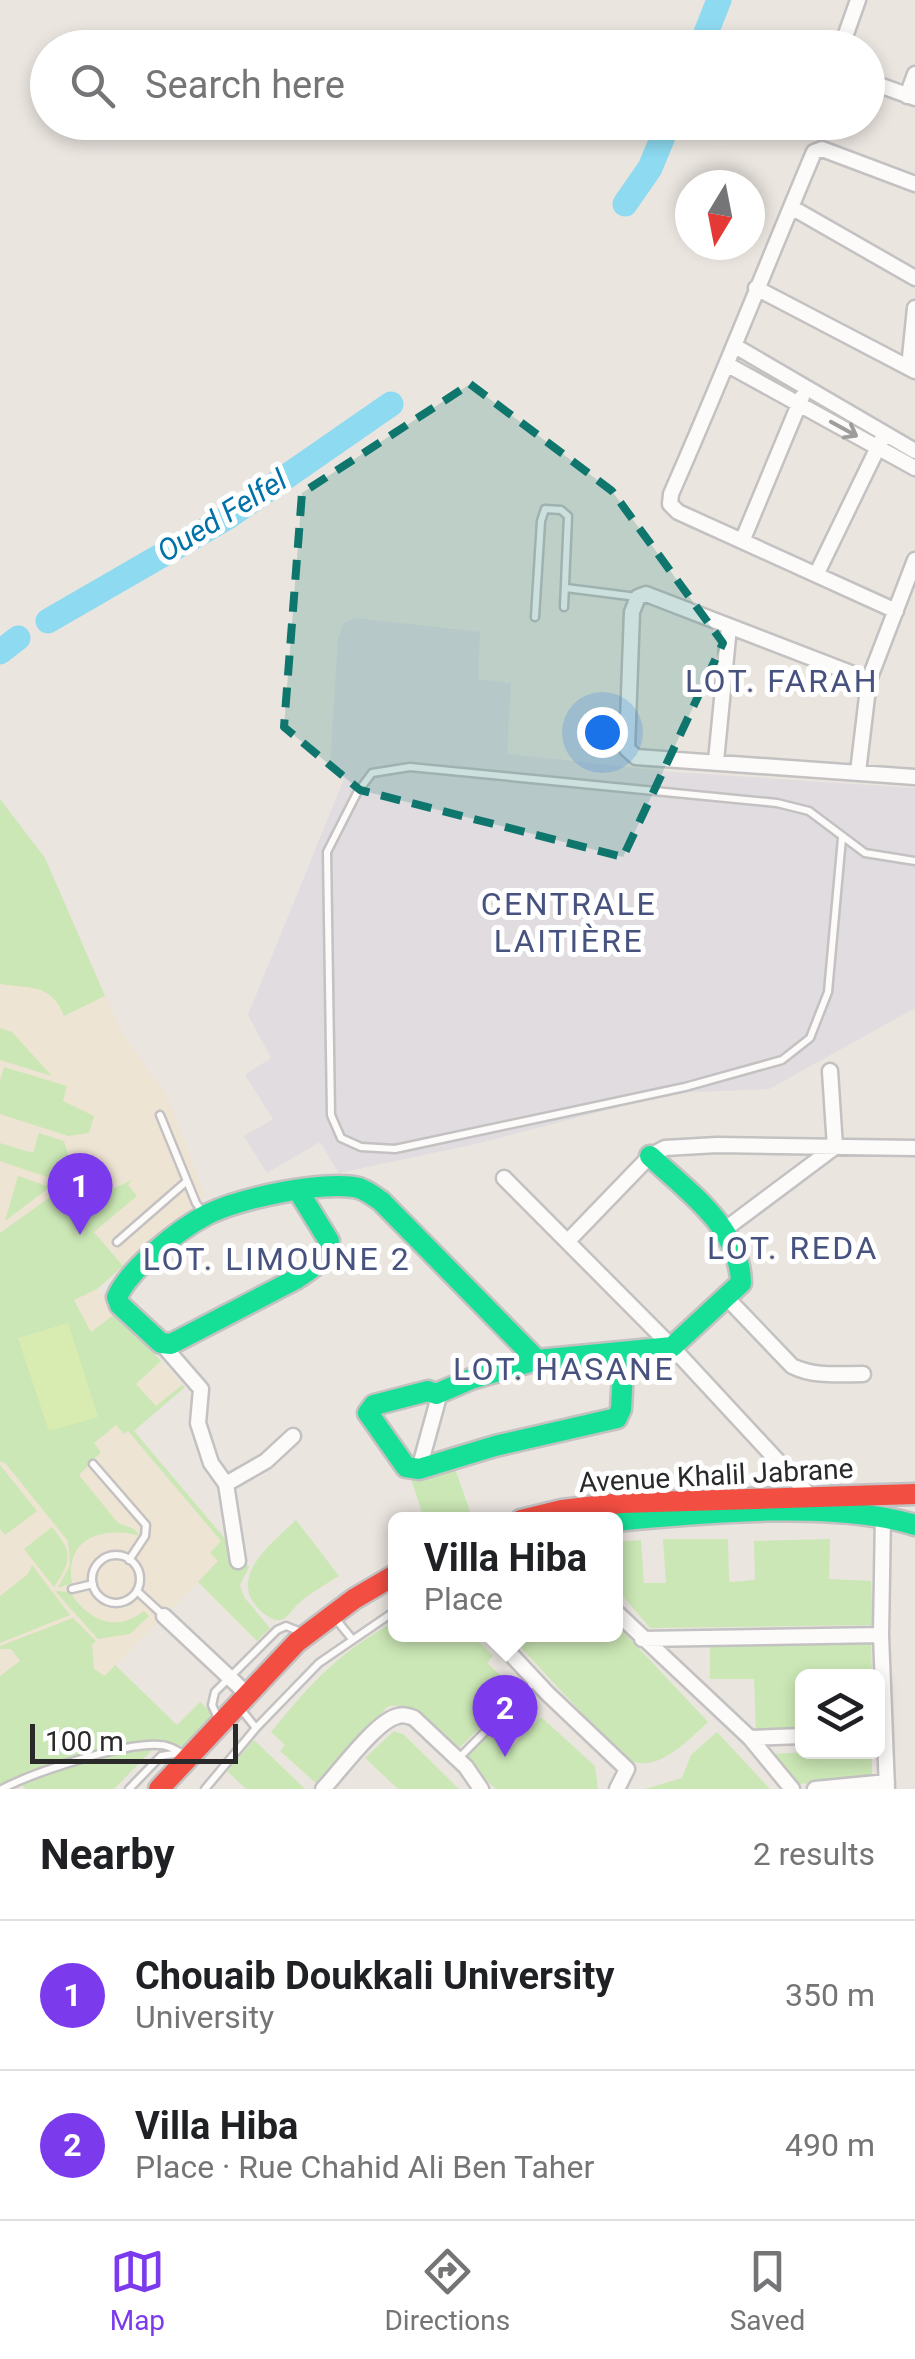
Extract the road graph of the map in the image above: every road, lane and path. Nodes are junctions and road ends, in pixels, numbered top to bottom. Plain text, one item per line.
1 (858, 0) edge
2 (847, 30) edge
3 (915, 74) edge
4 (885, 87) edge
5 (911, 97) edge
6 (915, 184) edge
7 (791, 207) junction
8 (915, 278) edge
9 (756, 288) junction
10 (915, 308) edge
11 (735, 346) junction
12 (728, 366) junction
13 (912, 369) edge
14 (806, 388) junction
15 (799, 404) junction
16 (881, 440) junction
17 (915, 451) edge
18 (915, 468) edge
19 (743, 539) junction
20 (915, 560) edge
21 (817, 573) junction
22 (566, 588) junction
23 (638, 597) junction
24 (564, 607) dead end
25 (896, 611) junction
26 (535, 617) dead end
27 (729, 627) junction
28 (869, 680) junction
29 (716, 762) junction
30 (858, 772) junction
31 (915, 777) edge
32 (842, 838) junction
33 (915, 861) edge
34 (830, 1072) dead end
35 (160, 1115) dead end
36 (835, 1147) junction
37 (915, 1148) edge
38 (650, 1156) junction
39 (504, 1178) dead end
40 (187, 1181) junction
41 (299, 1192) junction
42 (206, 1216) junction
43 (724, 1230) junction
44 (568, 1240) junction
45 (117, 1242) dead end
46 (726, 1298) junction
47 (161, 1342) junction
48 (672, 1346) junction
49 (624, 1353) junction
50 (537, 1360) junction
51 (863, 1374) dead end
52 (436, 1394) junction
53 (293, 1436) dead end
54 (93, 1464) dead end
55 (419, 1469) junction
56 (226, 1484) junction
57 (915, 1494) edge
58 (810, 1496) junction
59 (555, 1512) edge
60 (587, 1512) edge
61 (823, 1514) junction
62 (625, 1515) edge
63 (883, 1515) junction
64 (915, 1525) edge
65 (128, 1560) junction
66 (238, 1561) dead end
67 (388, 1579) edge
68 (93, 1584) junction
69 (72, 1589) dead end
70 (137, 1591) junction
71 (388, 1595) edge
72 (388, 1614) edge
73 (164, 1616) joint
74 (623, 1619) edge
75 (345, 1631) junction
76 (307, 1634) junction
77 (881, 1635) junction
78 (642, 1639) junction
79 (499, 1642) edge
80 (881, 1669) edge
81 (229, 1678) junction
82 (535, 1681) junction
83 (249, 1712) junction
84 (220, 1723) junction
85 (795, 1736) edge
86 (750, 1738) junction
87 (186, 1753) junction
88 (458, 1759) junction
89 (884, 1759) edge
90 (887, 1786) edge
91 (329, 1787) edge
92 (2, 1789) edge
93 (130, 1789) edge
94 (159, 1789) edge
95 (174, 1789) edge
96 (205, 1789) edge
97 (481, 1789) edge
98 (617, 1789) edge
99 (792, 1789) edge
100 (815, 1789) edge

1 - 2 street
3 - 5 street
4 - 5 street
6 - 7 street
7 - 8 street
7 - 9 street
9 - 11 street
9 - 13 street
10 - 13 street
11 - 12 street
11 - 14 street
12 - 15 street
12 - 19 street
14 - 15 street
14 - 16 street
15 -> 16 street
15 - 19 street
16 - 17 street
16 - 18 street
16 - 21 street
19 - 21 street
20 - 25 street
21 - 25 street
22 - 23 lane
22 - 24 lane
22 - 26 lane
23 - 27 street
23 - 29 street
25 - 28 street
27 - 28 street
27 - 29 street
28 - 30 street
29 - 30 street
30 - 31 street
32 - 32 lane
32 - 33 lane
34 - 36 street
35 - 40 lane
36 - 37 street
36 - 38 street
36 - 43 street
38 - 43 street
38 - 44 street
39 - 44 street
40 - 42 lane
40 - 45 lane
41 - 42 street
41 - 47 street
41 - 50 street
42 - 47 street
43 - 46 street
44 - 48 street
46 - 48 street
46 - 51 street
47 - 56 street
48 - 49 street
48 - 58 street
49 - 50 street
49 - 55 street
50 - 52 street
52 - 55 street
52 - 55 street
53 - 56 street
54 - 65 lane
56 - 66 street
57 - 58 street, Avenue Khalil Jabrane
58 - 61 street
58 - 62 street, Avenue Khalil Jabrane
59 - 60 street, Avenue Khalil Jabrane
61 - 62 street, Avenue Khalil Jabrane
61 - 63 street, Avenue Khalil Jabrane
63 - 64 street, Avenue Khalil Jabrane
63 - 77 street
65 - 68 lane
65 - 70 lane
67 - 76 street
68 - 69 lane
68 - 70 lane
70 - 73 lane
71 - 75 street
72 - 75 lane
73 - 81 street
74 - 78 street
75 - 83 street
76 - 81 lane
76 - 83 street
77 - 78 street
77 - 80 street
78 - 86 street
79 - 82 street
81 - 83 street
81 - 84 lane
82 - 88 lane
82 - 98 street
83 - 84 street
83 - 95 street
83 - 96 lane
84 - 87 street
85 - 86 street
86 - 99 street
87 - 92 lane
87 - 93 lane
87 - 94 street
88 - 91 street
88 - 97 street
89 - 90 street
90 - 100 street

